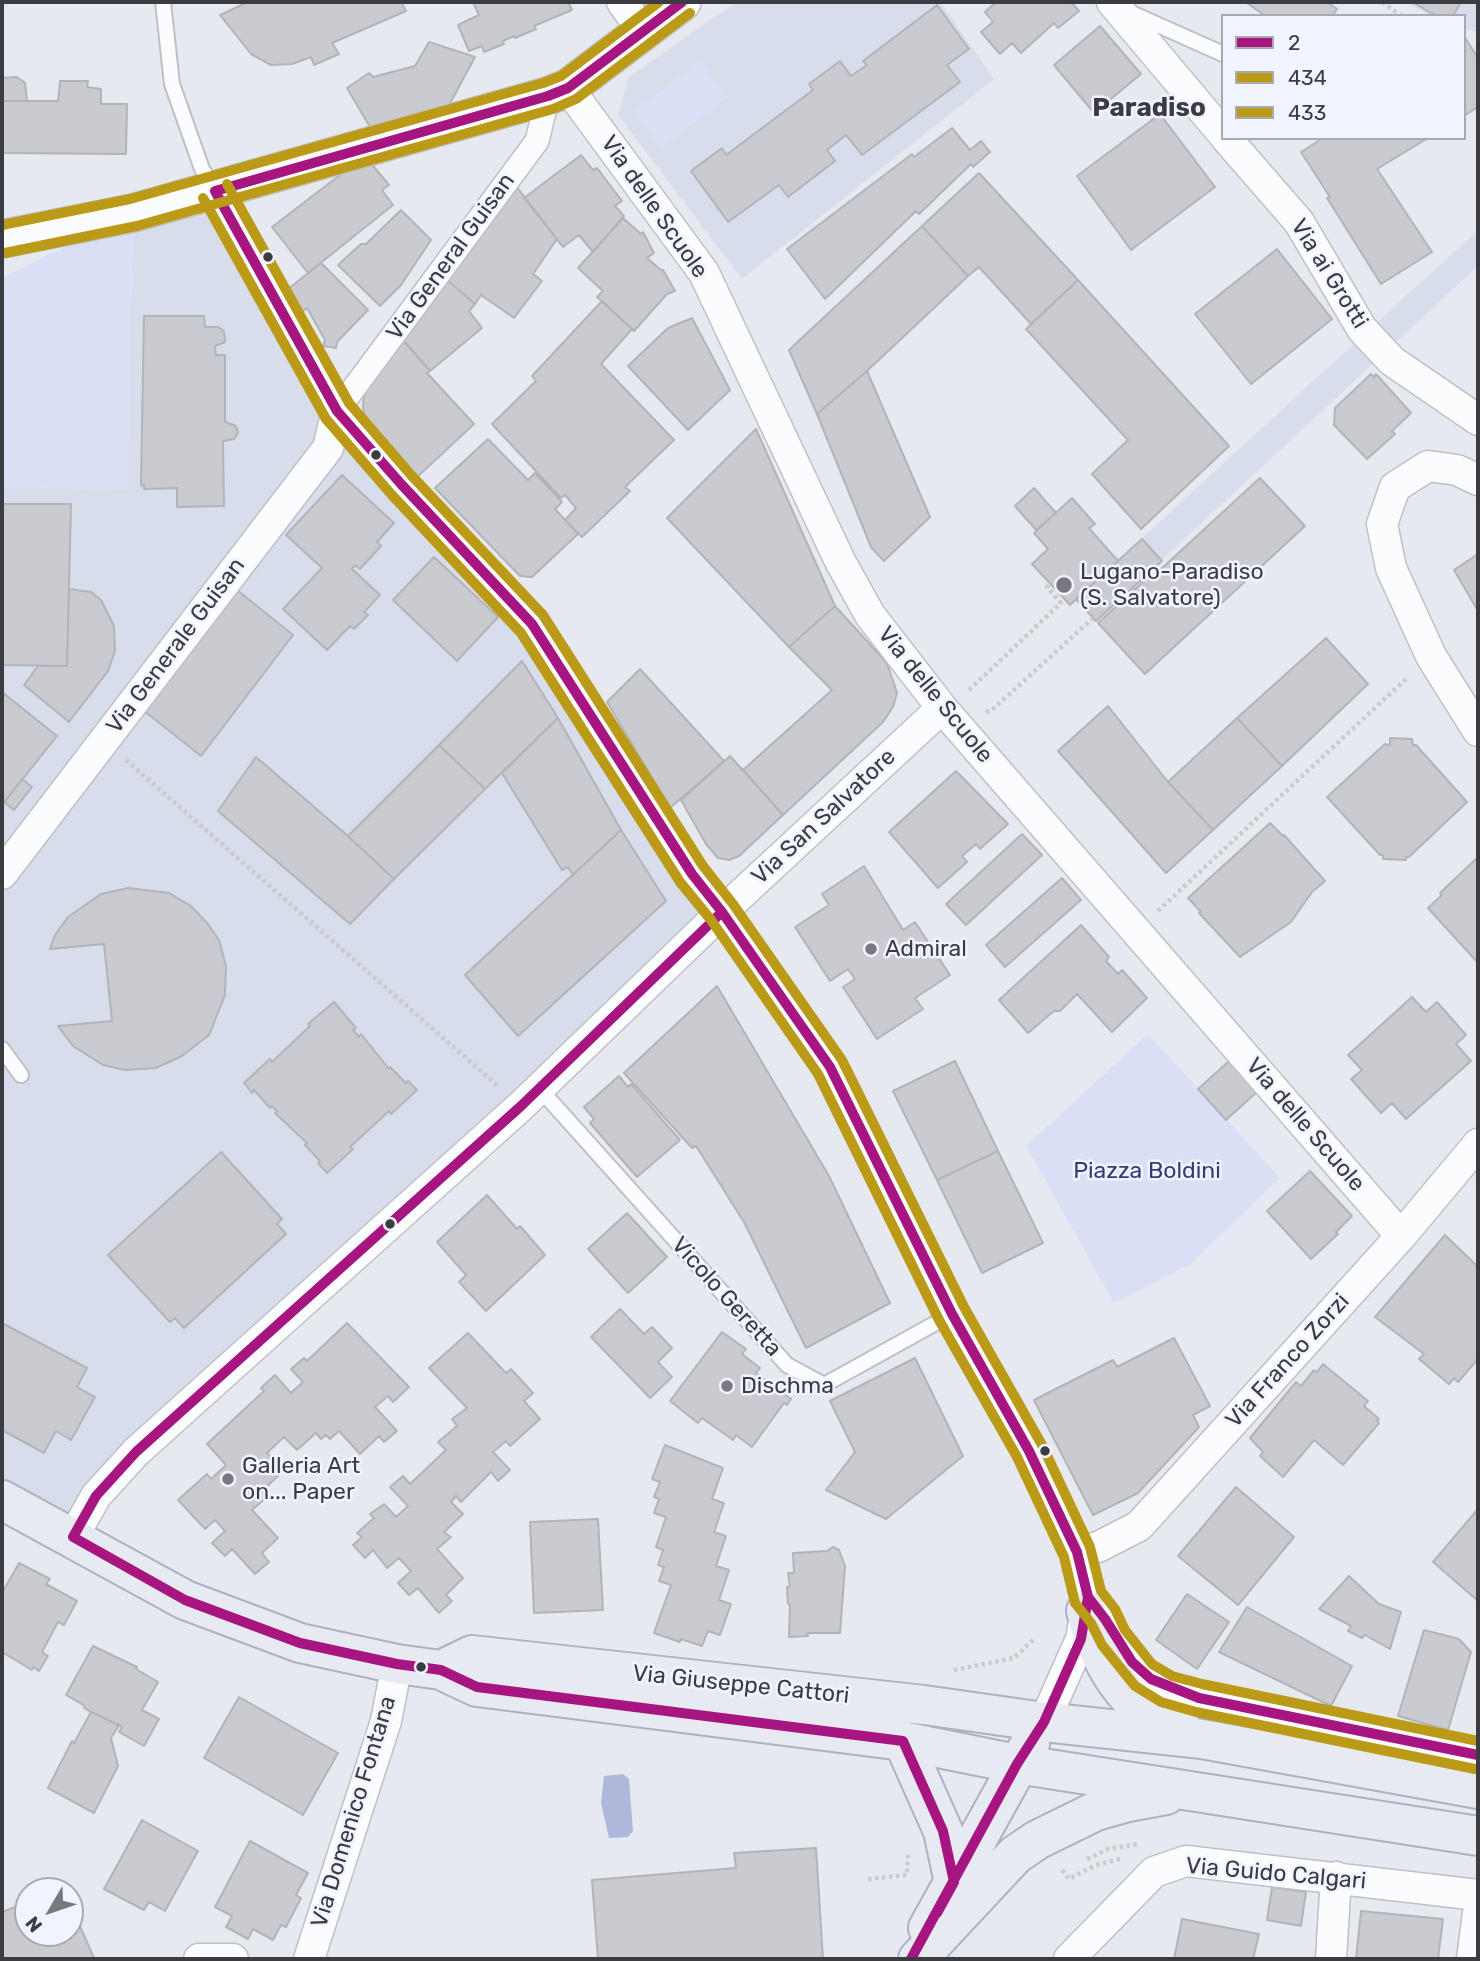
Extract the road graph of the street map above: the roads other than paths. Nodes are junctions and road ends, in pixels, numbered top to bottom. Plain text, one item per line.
1 (163, 2) edge
2 (622, 2) edge
3 (682, 2) edge
4 (1115, 4) edge
5 (643, 31) junction
6 (1221, 53) edge
7 (558, 92) junction
8 (1221, 132) edge
9 (1227, 140) edge
10 (215, 191) junction
11 (2, 239) edge
12 (337, 411) junction
13 (1478, 420) edge
14 (1478, 480) edge
15 (942, 708) junction
16 (1478, 731) edge
17 (2, 874) edge
18 (722, 912) junction
19 (2, 1049) edge
20 (21, 1075) dead end
21 (530, 1097) junction
22 (1478, 1144) edge
23 (1401, 1236) junction
24 (952, 1314) junction
25 (2, 1500) edge
26 (73, 1537) junction
27 (1077, 1552) junction
28 (1087, 1604) junction
29 (397, 1664) junction
30 (440, 1670) junction
31 (1044, 1722) junction
32 (1202, 1740) junction
33 (903, 1741) junction
34 (1478, 1755) edge
35 (1017, 1764) junction
36 (1478, 1789) edge
37 (1221, 1794) junction
38 (1478, 1836) edge
39 (1336, 1877) junction
40 (954, 1882) junction
41 (1478, 1895) edge
42 (1478, 1913) edge
43 (199, 1959) edge
44 (233, 1959) edge
45 (309, 1959) edge
46 (911, 1959) edge
47 (918, 1959) edge
48 (1069, 1959) edge
49 (1331, 1959) edge
50 (1472, 1959) edge

1 - 10 lane
2 - 5 street
3 - 5 street
4 - 6 lane
4 - 8 street, Via ai Grotti
5 - 7 street
7 - 10 street
7 - 12 street, Via General Guisan
7 - 15 street, Via delle Scuole
9 - 13 street, Via ai Grotti
10 - 11 street
10 - 12 street
12 - 17 street, Via Generale Guisan
12 - 18 street
14 - 16 street
15 - 18 street, Via San Salvatore
15 - 23 street, Via delle Scuole
18 - 21 street, Via San Salvatore
18 - 24 street
19 - 20 lane
21 - 24 lane, Vicolo Geretta
21 - 26 street, Via San Salvatore
22 - 23 street, Via Franco Zorzi
23 - 27 street, Via Franco Zorzi
24 - 27 street
25 - 26 main road, Via Giuseppe Cattori
26 - 29 main road, Via Giuseppe Cattori
27 - 28 street
28 - 31 street
28 - 32 main road
28 - 34 street
29 - 30 main road, Via Giuseppe Cattori
29 - 45 street, Via Domenico Fontana
30 - 31 main road, Via Giuseppe Cattori
30 - 33 main road, Via Giuseppe Cattori
31 - 32 main road, Via Giuseppe Cattori
31 - 35 main road
32 - 36 main road
33 - 35 main road, Via Giuseppe Cattori
33 - 40 main road
35 - 37 main road, Via Giuseppe Cattori
35 - 40 main road
37 - 38 main road
37 - 47 main road
39 - 41 street, Via Guido Calgari
39 - 48 street, Via Guido Calgari
39 - 49 street
40 - 46 main road
42 - 50 street
43 - 44 street

